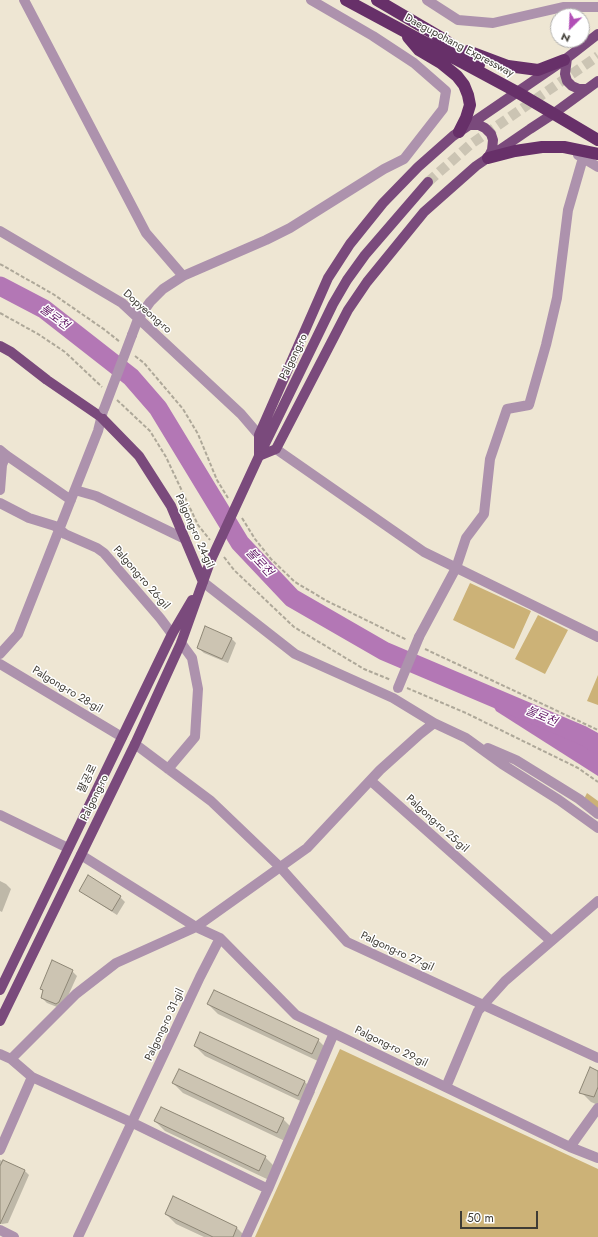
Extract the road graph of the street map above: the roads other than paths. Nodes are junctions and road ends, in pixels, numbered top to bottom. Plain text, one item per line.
1 (24, 0) edge
2 (311, 0) edge
3 (346, 0) edge
4 (377, 0) edge
5 (427, 0) edge
6 (598, 7) edge
7 (403, 31) junction
8 (598, 34) edge
9 (445, 40) junction
10 (566, 60) junction
11 (598, 81) edge
12 (587, 89) junction
13 (517, 92) junction
14 (553, 114) junction
15 (469, 125) junction
16 (459, 132) junction
17 (598, 140) edge
18 (564, 147) junction
19 (598, 154) edge
20 (488, 158) junction
21 (583, 158) junction
22 (404, 160) junction
23 (598, 167) edge
24 (414, 171) junction
25 (428, 182) tunnel mouth
26 (0, 231) edge
27 (183, 276) junction
28 (138, 319) junction
29 (0, 346) edge
30 (102, 413) junction
31 (259, 435) junction
32 (276, 449) junction
33 (3, 453) edge
34 (259, 456) junction
35 (0, 490) edge
36 (75, 490) junction
37 (71, 500) junction
38 (0, 503) edge
39 (60, 530) junction
40 (185, 539) junction
41 (456, 568) junction
42 (203, 582) junction
43 (172, 634) junction
44 (598, 638) edge
45 (181, 643) junction
46 (0, 654) edge
47 (0, 664) edge
48 (393, 698) junction
49 (434, 724) junction
50 (122, 737) junction
51 (466, 738) junction
52 (135, 744) junction
53 (168, 769) junction
54 (371, 781) junction
55 (598, 814) edge
56 (0, 815) edge
57 (598, 828) edge
58 (68, 848) junction
59 (81, 855) junction
60 (280, 868) junction
61 (598, 901) edge
62 (196, 927) junction
63 (220, 938) junction
64 (551, 941) junction
65 (0, 990) edge
66 (483, 1006) junction
67 (0, 1021) edge
68 (334, 1033) junction
69 (0, 1054) edge
70 (598, 1058) edge
71 (11, 1059) junction
72 (32, 1077) junction
73 (446, 1087) junction
74 (598, 1108) edge
75 (132, 1122) junction
76 (570, 1147) junction
77 (0, 1150) edge
78 (598, 1158) edge
79 (268, 1189) junction
80 (0, 1230) edge
81 (14, 1237) edge
82 (78, 1237) edge
83 (246, 1237) edge

1 - 27 street
2 - 22 street
3 - 7 highway, Daegupohang Expressway
4 - 9 highway, Daegupohang Expressway
5 - 6 street
7 - 13 highway, Daegupohang Expressway
7 - 16 highway
8 - 10 main road
9 - 10 highway
9 - 13 highway, Daegupohang Expressway
10 - 12 main road
10 - 13 main road
11 - 12 main road
12 - 14 main road
13 - 14 highway
13 - 15 main road
14 - 17 highway
14 - 20 main road
15 - 16 main road
15 - 20 main road
16 - 24 main road
18 - 19 highway
18 - 20 highway
18 - 21 street
20 - 32 main road
21 - 23 street
21 - 41 street
22 - 24 street
22 - 27 street
24 - 31 main road
25 - 34 main road, Palgong-ro
26 - 28 street, Dopyeong-ro
27 - 28 street
28 - 30 street, bridge
28 - 31 street, Dopyeong-ro
29 - 30 main road, Palgong-ro 24-gil
30 - 36 street
30 - 40 main road, Palgong-ro 24-gil
31 - 34 main road
32 - 34 main road
32 - 41 street
33 - 35 street
33 - 37 street
34 - 42 main road, Palgong-ro, bridge
36 - 37 street
36 - 40 street
37 - 39 street
38 - 39 street, Palgong-ro 26-gil
39 - 43 street, Palgong-ro 26-gil
39 - 46 street
40 - 42 main road, Palgong-ro 24-gil
41 - 44 street
41 - 48 street, bridge
42 - 43 main road, 팔공로
42 - 45 main road, Palgong-ro
42 - 48 street
43 - 50 main road, 팔공로
45 - 52 main road, Palgong-ro
45 - 53 street
47 - 50 street, Palgong-ro 28-gil
48 - 49 street
49 - 51 street
49 - 54 street
50 - 58 main road, 팔공로
51 - 55 street
51 - 57 street
52 - 53 street, Palgong-ro 27-gil
52 - 59 main road, Palgong-ro
53 - 60 street, Palgong-ro 27-gil
54 - 60 street
54 - 64 street, Palgong-ro 25-gil
56 - 58 street
58 - 65 main road, 팔공로
59 - 62 street, Palgong-ro 29-gil
59 - 67 main road, Palgong-ro
60 - 62 street
60 - 66 street, Palgong-ro 27-gil
61 - 64 street
62 - 63 street, Palgong-ro 29-gil
62 - 71 street
63 - 68 street, Palgong-ro 29-gil
63 - 75 street, Palgong-ro 31-gil
64 - 66 street
66 - 70 street, Palgong-ro 27-gil
66 - 73 street
68 - 73 street, Palgong-ro 29-gil
68 - 79 street
69 - 71 street
71 - 72 street
72 - 75 street
72 - 77 street
73 - 76 street, Palgong-ro 29-gil
74 - 76 street
75 - 79 street
75 - 82 street, Palgong-ro 31-gil
76 - 78 street, Palgong-ro 29-gil
79 - 83 street
80 - 81 street

